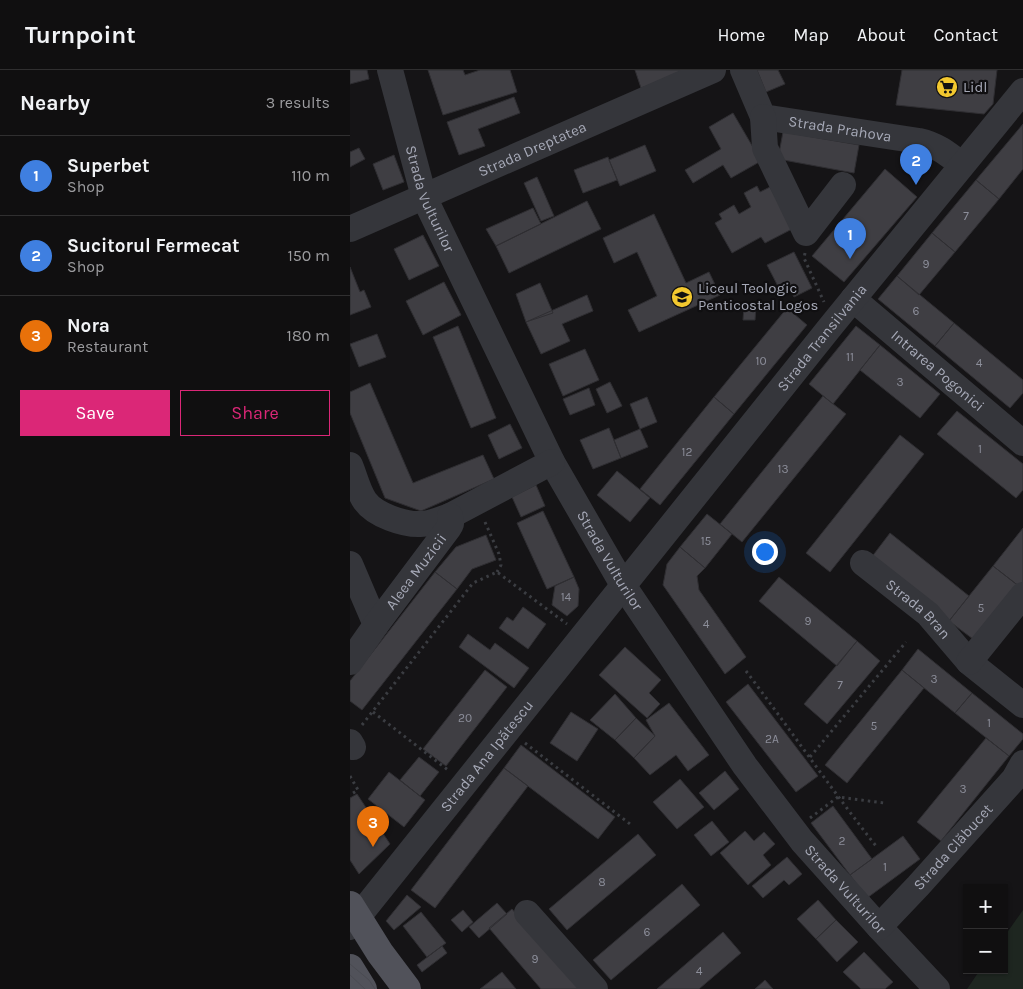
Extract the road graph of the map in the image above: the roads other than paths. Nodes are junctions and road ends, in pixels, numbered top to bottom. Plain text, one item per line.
1 (390, 70) edge
2 (713, 70) edge
3 (743, 70) edge
4 (1021, 96) edge
5 (762, 117) junction
6 (962, 165) junction
7 (843, 185) dead end
8 (424, 196) junction
9 (350, 229) edge
10 (853, 299) junction
11 (1023, 443) edge
12 (552, 462) junction
13 (350, 466) edge
14 (450, 516) junction
15 (863, 563) dead end
16 (350, 564) edge
17 (623, 585) junction
18 (1023, 595) edge
19 (376, 625) junction
20 (350, 662) edge
21 (969, 662) junction
22 (1023, 705) edge
23 (1023, 763) edge
24 (527, 913) dead end
25 (353, 917) edge
26 (879, 927) junction
27 (350, 968) edge
28 (363, 989) edge
29 (407, 989) edge
30 (595, 989) edge
31 (937, 989) edge

1 - 8 street, Strada Vulturilor
2 - 8 street, Strada Dreptatea
3 - 5 street
4 - 6 street, Strada Transilvania
5 - 6 street, Strada Prahova
5 - 7 street
6 - 10 street, Strada Transilvania
8 - 9 street, Strada Dreptatea
8 - 12 street, Strada Vulturilor
10 - 11 street, Intrarea Pogonici
10 - 17 street, Strada Transilvania
12 - 14 street, Aleea Muzicii
12 - 17 street, Strada Vulturilor
13 - 14 street, Aleea Muzicii
14 - 19 street, Aleea Muzicii
15 - 21 street, Strada Bran
16 - 19 street, Aleea Muzicii
17 - 25 street, Strada Ana Ipătescu
17 - 26 street, Strada Vulturilor
18 - 21 street
19 - 20 street, Aleea Muzicii
21 - 22 street, Strada Bran
23 - 26 street, Strada Clăbucet
24 - 30 street
25 - 29 main road
26 - 31 street, Strada Vulturilor
27 - 28 main road

